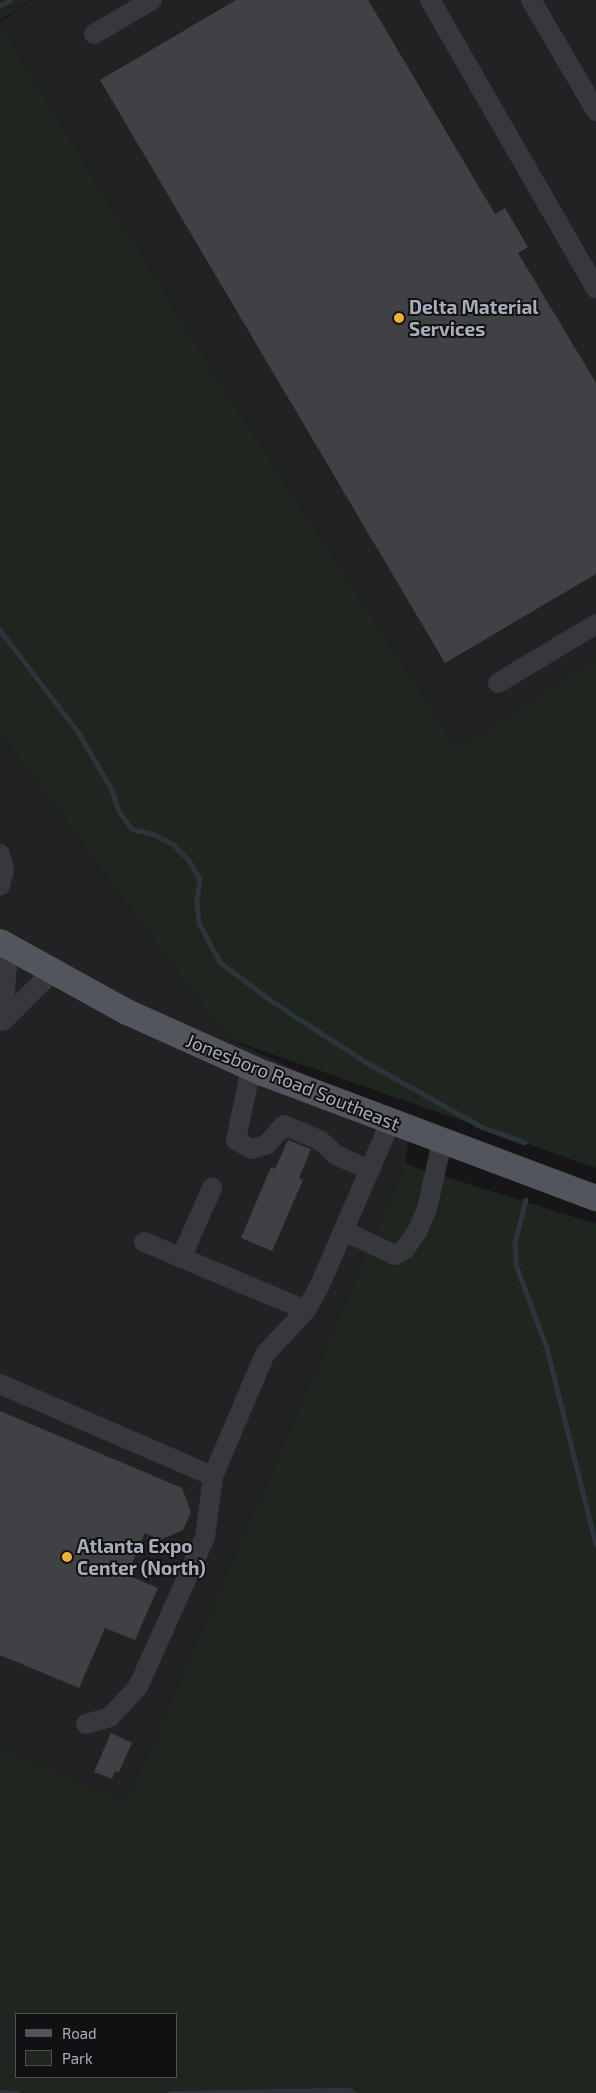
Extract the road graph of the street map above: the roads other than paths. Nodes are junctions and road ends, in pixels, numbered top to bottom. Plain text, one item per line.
1 (152, 0) edge
2 (430, 0) edge
3 (531, 0) edge
4 (94, 34) dead end
5 (596, 111) edge
6 (593, 274) edge
7 (596, 624) edge
8 (498, 684) dead end
9 (0, 854) edge
10 (0, 886) edge
11 (4, 944) edge
12 (53, 971) junction
13 (2, 1024) edge
14 (251, 1068) junction
15 (390, 1122) junction
16 (442, 1142) junction
17 (370, 1170) junction
18 (212, 1188) dead end
19 (596, 1198) edge
20 (344, 1231) junction
21 (144, 1242) dead end
22 (181, 1258) junction
23 (306, 1310) junction
24 (0, 1384) edge
25 (213, 1476) junction
26 (86, 1724) dead end

1 - 4 lane
2 - 6 lane
3 - 5 lane
7 - 8 lane
9 - 10 lane
11 - 12 main road, Jonesboro Road Southeast
11 - 13 lane
12 - 13 lane
12 - 14 main road, Jonesboro Road Southeast
14 - 15 main road, Jonesboro Road Southeast
14 - 17 lane
15 - 16 main road, Jonesboro Road Southeast
15 - 17 lane
16 - 19 main road, Jonesboro Road Southeast
16 - 20 lane
17 - 20 lane
18 - 22 lane
20 - 23 lane
21 - 22 lane
22 - 23 lane
23 - 25 lane
24 - 25 lane
25 - 26 lane

